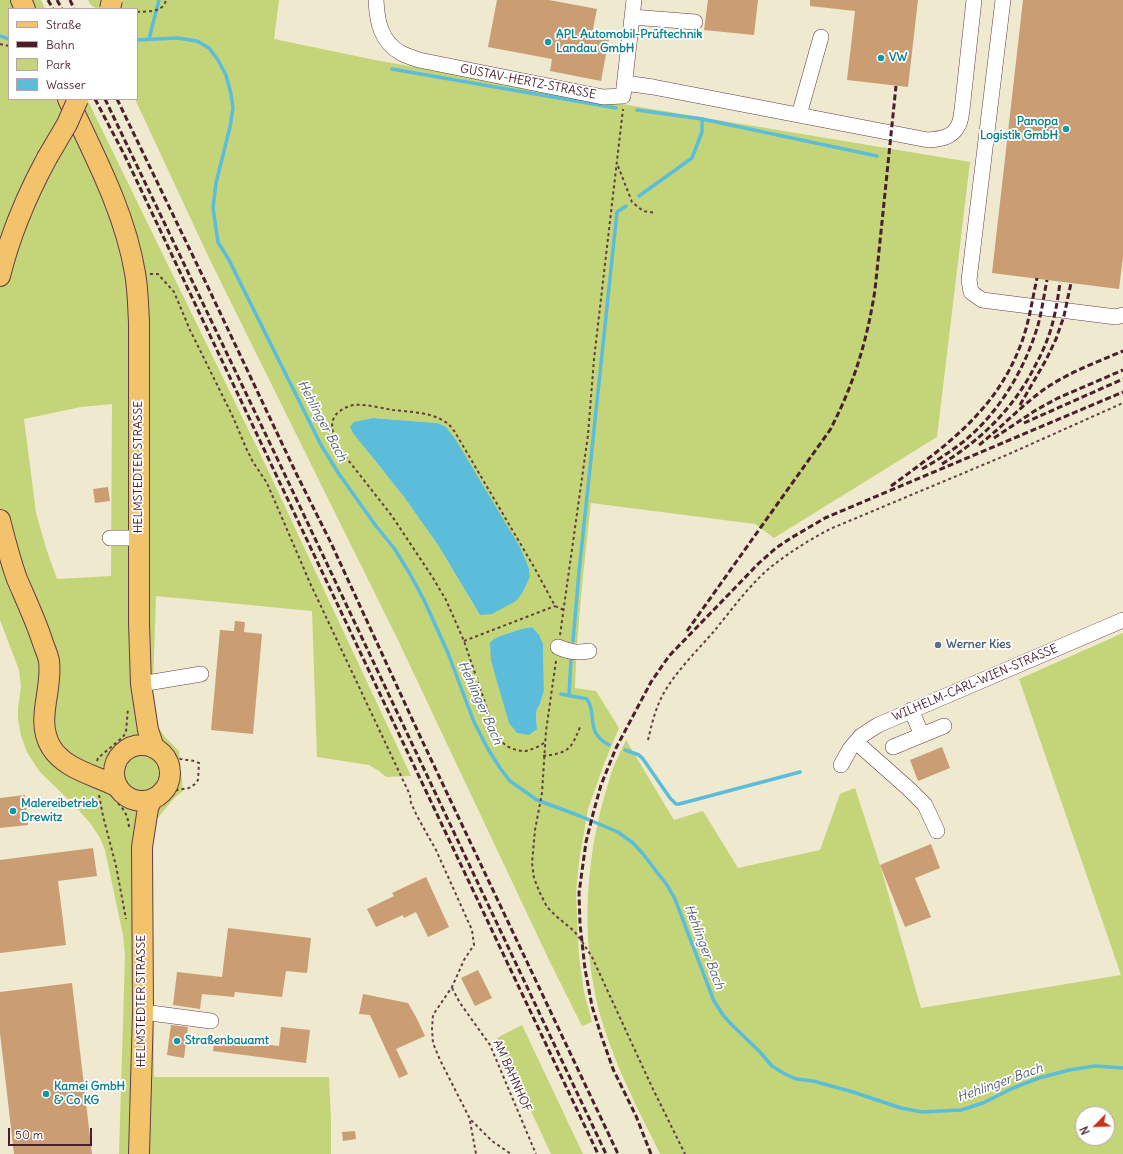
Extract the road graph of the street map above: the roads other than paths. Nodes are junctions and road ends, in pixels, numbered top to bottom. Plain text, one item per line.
1 (376, 0) edge
2 (634, 0) edge
3 (974, 0) edge
4 (1003, 0) edge
5 (632, 17) junction
6 (695, 22) dead end
7 (821, 37) dead end
8 (624, 90) junction
9 (68, 100) edge
10 (78, 100) edge
11 (799, 115) junction
12 (0, 276) edge
13 (1123, 315) edge
14 (0, 520) edge
15 (110, 538) dead end
16 (139, 538) junction
17 (1123, 620) edge
18 (558, 648) road end
19 (588, 651) dead end
20 (201, 674) dead end
21 (141, 684) junction
22 (911, 710) junction
23 (944, 726) dead end
24 (922, 735) junction
25 (128, 742) junction
26 (856, 742) junction
27 (893, 746) dead end
28 (161, 749) junction
29 (841, 765) dead end
30 (90, 771) junction
31 (123, 791) junction
32 (141, 813) junction
33 (937, 831) dead end
34 (143, 1012) junction
35 (211, 1021) dead end
36 (139, 1154) edge

1 - 8 street, GUSTAV-HERTZ-STRASSE
2 - 5 street
3 - 11 street, GUSTAV-HERTZ-STRASSE
4 - 13 street
5 - 6 street
5 - 8 street
7 - 11 street
8 - 11 street, GUSTAV-HERTZ-STRASSE
9 - 16 main road, HELMSTEDTER STRASSE
10 - 12 main road, bridge
14 - 30 main road
15 - 16 street
16 - 21 main road, HELMSTEDTER STRASSE
17 - 22 street, WILHELM-CARL-WIEN-STRASSE
18 - 19 street
20 - 21 street
21 - 25 main road, HELMSTEDTER STRASSE
21 - 28 main road, HELMSTEDTER STRASSE
22 - 24 street
22 - 26 street, WILHELM-CARL-WIEN-STRASSE
23 - 24 street
24 - 27 street
25 - 28 main road
25 - 30 main road
25 - 31 main road, HELMSTEDTER STRASSE
26 - 29 street, WILHELM-CARL-WIEN-STRASSE
26 - 33 street
28 - 32 main road
30 - 31 main road
31 - 32 main road
32 - 34 main road, HELMSTEDTER STRASSE
34 - 35 street
34 - 36 main road, HELMSTEDTER STRASSE

